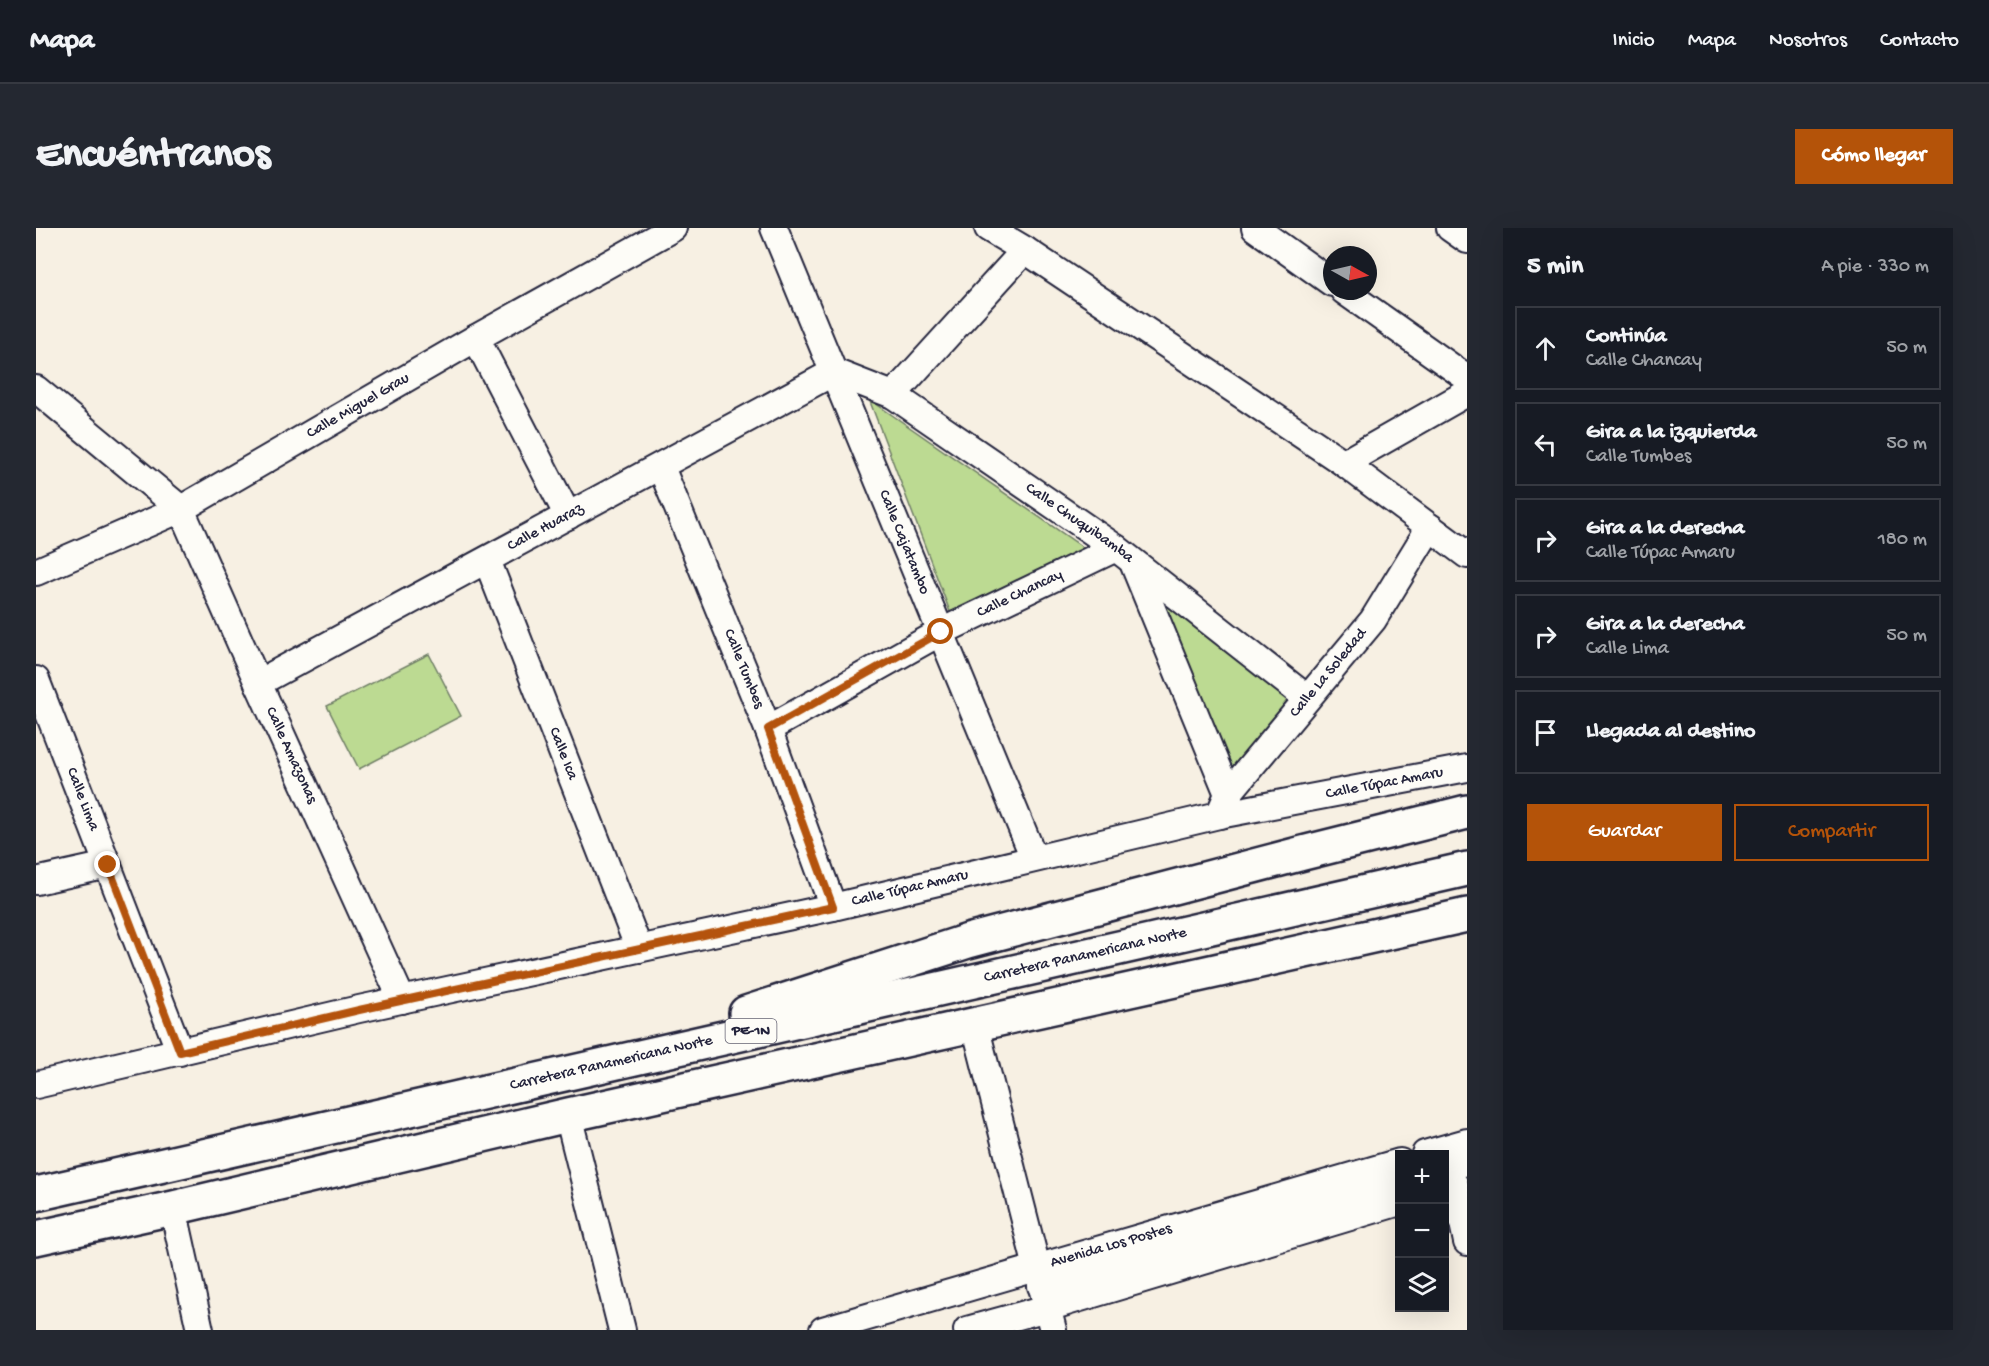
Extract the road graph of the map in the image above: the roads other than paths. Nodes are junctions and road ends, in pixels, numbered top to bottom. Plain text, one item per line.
1 (673, 228) edge
2 (774, 228) edge
3 (988, 228) edge
4 (1255, 228) edge
5 (1450, 228) edge
6 (1467, 240) edge
7 (1025, 250) junction
8 (1323, 277) edge
9 (1357, 300) edge
10 (476, 338) junction
11 (834, 372) junction
12 (1467, 376) edge
13 (36, 389) edge
14 (1467, 393) edge
15 (894, 395) junction
16 (1344, 464) junction
17 (661, 467) junction
18 (182, 509) junction
19 (568, 516) junction
20 (1430, 527) junction
21 (1124, 555) junction
22 (1467, 555) edge
23 (487, 560) junction
24 (36, 572) edge
25 (941, 632) junction
26 (36, 680) edge
27 (258, 683) junction
28 (1307, 698) junction
29 (768, 729) junction
30 (1467, 768) edge
31 (1224, 804) junction
32 (1467, 812) edge
33 (1034, 858) junction
34 (108, 865) junction
35 (1467, 869) edge
36 (36, 881) edge
37 (833, 907) junction
38 (1467, 915) edge
39 (639, 949) junction
40 (402, 1000) junction
41 (975, 1025) junction
42 (180, 1052) junction
43 (549, 1077) junction
44 (36, 1085) edge
45 (568, 1114) junction
46 (1467, 1142) edge
47 (1441, 1150) edge
48 (1467, 1162) edge
49 (1395, 1164) edge
50 (1453, 1181) edge
51 (1395, 1184) edge
52 (36, 1194) edge
53 (1395, 1203) edge
54 (174, 1208) junction
55 (36, 1238) edge
56 (1467, 1242) edge
57 (1044, 1298) edge
58 (200, 1330) edge
59 (622, 1330) edge
60 (823, 1330) edge
61 (967, 1330) edge

1 - 10 street, Calle Miguel Grau
2 - 11 street, Calle Cajatambo
3 - 7 street
4 - 8 street
5 - 6 street
7 - 15 street
7 - 16 street
9 - 12 street
10 - 18 street, Calle Miguel Grau
10 - 19 street
11 - 15 street, Calle Chuquibamba
11 - 17 street, Calle Huaraz
11 - 25 street, Calle Cajatambo
13 - 18 street
14 - 16 street
15 - 21 street, Calle Chuquibamba
16 - 20 street
17 - 19 street, Calle Huaraz
17 - 29 street, Calle Tumbes
18 - 24 street, Calle Miguel Grau
18 - 27 street, Calle Amazonas
19 - 23 street, Calle Huaraz
20 - 22 street
20 - 28 street, Calle La Soledad
21 - 25 street, Calle Chancay
21 - 28 street, Calle Chuquibamba
21 - 31 street
23 - 27 street, Calle Huaraz
23 - 39 street, Calle Ica
25 - 29 street, Calle Chancay
25 - 33 street, Calle Cajatambo
26 - 34 street, Calle Lima
27 - 40 street, Calle Amazonas
28 - 31 street, Calle La Soledad
29 - 37 street, Calle Tumbes
30 - 31 street, Calle Túpac Amaru
31 - 33 street, Calle Túpac Amaru
32 - 43 highway
33 - 37 street, Calle Túpac Amaru
34 - 36 street
34 - 42 street, Calle Lima
35 - 43 highway, Carretera Panamericana Norte / PE-1N
37 - 39 street, Calle Túpac Amaru
38 - 41 highway
39 - 40 street, Calle Túpac Amaru
40 - 42 street, Calle Túpac Amaru
41 - 45 highway
41 - 57 street
42 - 44 street, Calle Túpac Amaru
43 - 52 highway, Carretera Panamericana Norte / PE-1N
45 - 54 highway
45 - 59 street
46 - 47 street
48 - 50 street
49 - 57 street, Avenida Los Postes
50 - 56 street
51 - 57 street
53 - 57 street, Avenida Los Postes
54 - 55 highway
54 - 58 street
57 - 60 street, Avenida Los Postes
57 - 61 street, Avenida Los Postes

